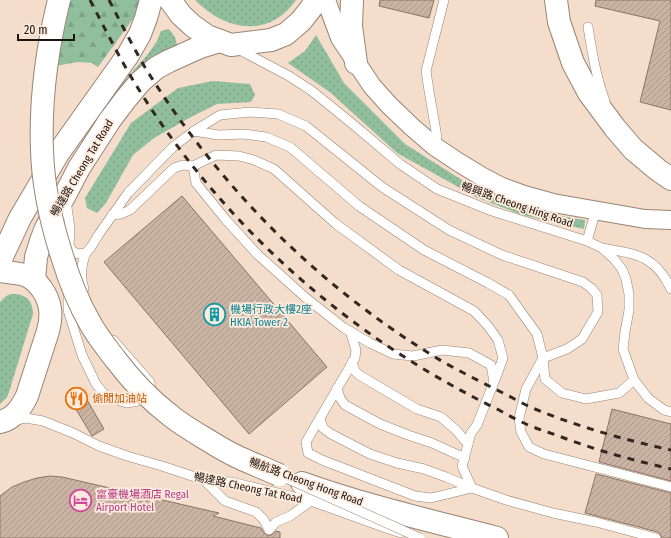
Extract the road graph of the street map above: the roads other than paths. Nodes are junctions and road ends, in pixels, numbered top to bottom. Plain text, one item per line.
1 (59, 0) edge
2 (151, 0) edge
3 (170, 0) edge
4 (315, 0) edge
5 (326, 0) edge
6 (352, 0) edge
7 (444, 0) edge
8 (556, 0) edge
9 (588, 27) dead end
10 (226, 43) junction
11 (356, 63) junction
12 (615, 128) junction
13 (194, 132) junction
14 (434, 146) junction
15 (193, 166) junction
16 (671, 179) edge
17 (65, 195) junction
18 (596, 210) junction
19 (112, 215) junction
20 (645, 219) junction
21 (671, 220) edge
22 (671, 226) edge
23 (587, 241) junction
24 (69, 245) junction
25 (602, 248) junction
26 (86, 253) junction
27 (0, 261) edge
28 (0, 271) edge
29 (34, 280) junction
30 (671, 288) edge
31 (93, 310) dead end
32 (350, 331) junction
33 (108, 334) dead end
34 (543, 358) junction
35 (352, 362) junction
36 (634, 380) junction
37 (494, 382) junction
38 (337, 388) junction
39 (671, 412) edge
40 (320, 419) junction
41 (4, 421) edge
42 (468, 444) junction
43 (465, 458) junction
44 (279, 475) junction
45 (204, 480) junction
46 (671, 487) edge
47 (472, 488) junction
48 (311, 501) junction
49 (421, 538) edge
50 (497, 538) edge
51 (656, 538) edge

1 - 44 street, 暢航路 Cheong Hong Road, bridge
2 - 27 street
3 - 10 street
4 - 10 street, 暢達路 Cheong Tat Road
5 - 11 street
6 - 11 street
7 - 14 lane
8 - 12 street
9 - 12 lane
10 - 17 street, 暢達路 Cheong Tat Road
10 - 23 lane, 暢興路 Cheong Hing Road
11 - 14 street
12 - 16 street
13 - 19 lane
13 - 34 lane
13 - 34 lane
14 - 18 street
15 - 19 lane
15 - 32 lane
15 - 37 lane
17 - 24 lane
17 - 29 street, 暢達路 Cheong Tat Road
18 - 20 street
18 - 23 lane
19 - 26 lane
20 - 21 street
20 - 22 lane
23 - 25 lane, 暢興路 Cheong Hing Road
24 - 26 lane
24 - 33 lane
25 - 30 lane
25 - 36 lane, 暢興路 Cheong Hing Road
26 - 31 lane
28 - 29 street
29 - 41 street, 暢達路 Cheong Tat Road
32 - 35 lane
32 - 37 lane
34 - 36 lane
34 - 46 lane
35 - 38 lane
35 - 42 lane
36 - 39 lane, 暢興路 Cheong Hing Road
37 - 42 lane
38 - 40 lane
38 - 43 lane
40 - 47 lane
40 - 47 lane
41 - 45 lane, 暢達路 Cheong Tat Road
42 - 43 lane
43 - 47 lane
44 - 49 lane, bridge
44 - 50 street, 暢航路 Cheong Hong Road, bridge
45 - 48 lane, 暢達路 Cheong Tat Road
45 - 48 lane
47 - 51 lane
48 - 49 lane, 暢達路 Cheong Tat Road

